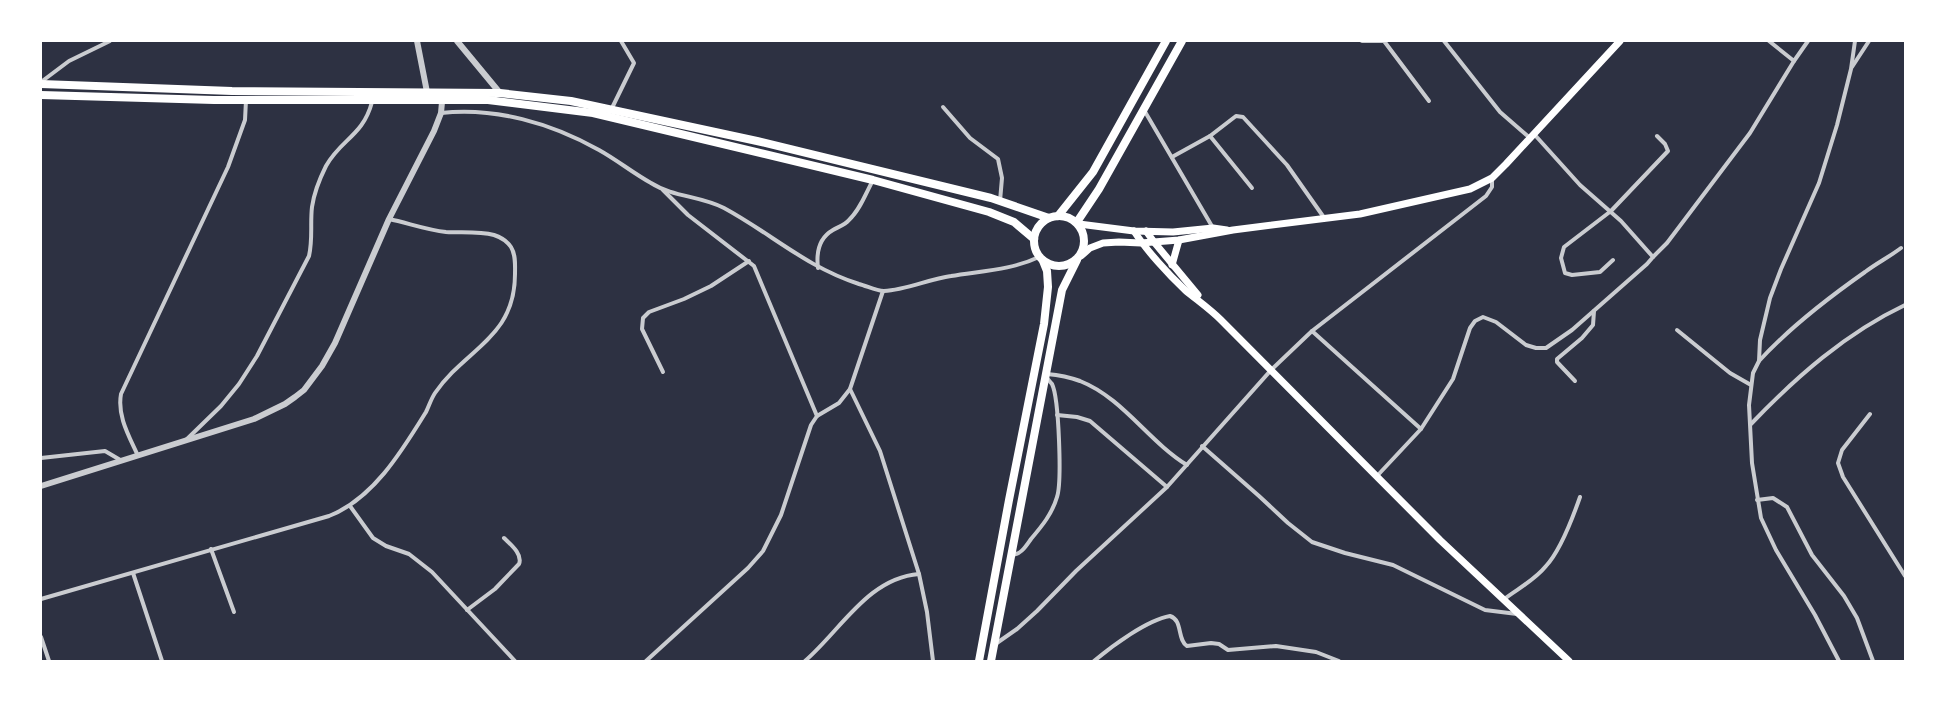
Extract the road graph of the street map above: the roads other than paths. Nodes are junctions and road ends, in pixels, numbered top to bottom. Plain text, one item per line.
1 (110, 41) edge
2 (417, 41) edge
3 (457, 41) edge
4 (621, 41) edge
5 (1166, 41) edge
6 (1182, 41) edge
7 (1362, 41) edge
8 (1384, 41) edge
9 (1444, 41) edge
10 (1620, 41) edge
11 (1768, 41) edge
12 (1808, 41) edge
13 (1856, 41) edge
14 (1869, 41) edge
15 (1794, 61) junction
16 (1851, 69) junction
17 (41, 83) edge
18 (427, 92) junction
19 (500, 92) junction
20 (41, 95) edge
21 (246, 100) junction
22 (1429, 101) dead end
23 (372, 102) junction
24 (442, 102) junction
25 (943, 107) dead end
26 (1143, 109) junction
27 (611, 110) junction
28 (440, 113) junction
29 (1210, 136) junction
30 (1532, 136) junction
31 (1657, 136) dead end
32 (1172, 157) junction
33 (1492, 178) junction
34 (873, 180) junction
35 (1252, 188) dead end
36 (663, 190) junction
37 (1000, 201) junction
38 (1611, 211) junction
39 (1058, 216) junction
40 (1050, 218) junction
41 (390, 219) junction
42 (1325, 219) junction
43 (1078, 223) junction
44 (1134, 231) junction
45 (1146, 231) junction
46 (1215, 231) junction
47 (1034, 238) junction
48 (1179, 240) junction
49 (1154, 242) junction
50 (1142, 243) junction
51 (1901, 248) dead end
52 (1652, 256) junction
53 (1079, 258) junction
54 (1041, 259) junction
55 (1613, 260) dead end
56 (749, 261) junction
57 (1172, 265) junction
58 (818, 268) junction
59 (883, 291) junction
60 (1203, 302) junction
61 (1905, 305) edge
62 (1594, 311) junction
63 (1677, 330) dead end
64 (1312, 331) junction
65 (1758, 361) junction
66 (1271, 370) junction
67 (663, 372) dead end
68 (1046, 376) junction
69 (1575, 381) dead end
70 (1751, 385) junction
71 (850, 389) junction
72 (1870, 414) dead end
73 (1057, 415) junction
74 (817, 416) junction
75 (1751, 424) junction
76 (1421, 429) junction
77 (186, 440) junction
78 (1202, 446) junction
79 (138, 456) junction
80 (41, 458) edge
81 (122, 461) junction
82 (1187, 465) junction
83 (1377, 476) junction
84 (41, 486) edge
85 (1167, 486) junction
86 (1580, 498) dead end
87 (1757, 500) junction
88 (350, 506) junction
89 (504, 538) dead end
90 (211, 549) junction
91 (1010, 555) junction
92 (133, 573) junction
93 (919, 574) junction
94 (1905, 576) edge
95 (41, 599) edge
96 (1502, 601) junction
97 (468, 610) junction
98 (234, 612) dead end
99 (1517, 614) junction
100 (41, 637) edge
101 (994, 645) junction
102 (656, 652) junction
103 (49, 661) edge
104 (162, 661) edge
105 (515, 661) edge
106 (646, 661) edge
107 (650, 661) edge
108 (805, 661) edge
109 (933, 661) edge
110 (980, 661) edge
111 (991, 661) edge
112 (1094, 661) edge
113 (1339, 661) edge
114 (1569, 661) edge
115 (1839, 661) edge
116 (1873, 661) edge

1 - 17 street
2 - 18 street
3 - 19 street
4 - 27 street
5 - 39 main road
6 - 26 main road
7 - 8 street
8 - 22 street
9 - 30 street
10 - 30 main road
11 - 15 street
12 - 15 street
13 - 16 street
14 - 16 street
15 - 52 street
16 - 65 street
17 - 18 main road
18 - 19 main road
19 - 27 main road
20 - 21 main road
21 - 23 main road
21 - 79 street
23 - 24 main road
23 - 77 street
24 - 28 street
24 - 34 main road
25 - 37 street
26 - 32 street
26 - 43 main road
27 - 37 main road
28 - 36 street
28 - 41 street
29 - 32 street
29 - 35 street
29 - 42 street
30 - 33 main road
30 - 38 street
31 - 38 street
32 - 46 street
33 - 42 main road
33 - 64 street
34 - 47 main road
34 - 58 street
36 - 56 street
36 - 58 street
37 - 40 main road
38 - 52 street
38 - 55 street
39 - 40 main road
39 - 43 main road
40 - 47 main road
41 - 77 street
41 - 88 street
42 - 46 main road
43 - 44 main road
43 - 53 main road
44 - 45 main road
44 - 50 main road
45 - 46 main road
45 - 49 main road
46 - 48 main road
47 - 54 main road
48 - 49 main road
48 - 57 main road
49 - 50 main road
49 - 57 main road
50 - 53 main road
50 - 60 main road
51 - 65 street
52 - 62 street
53 - 54 main road
53 - 68 main road
54 - 59 street
54 - 110 main road
56 - 67 street
56 - 74 street
57 - 60 main road
58 - 59 street
59 - 71 street
60 - 66 main road
61 - 75 street
62 - 69 street
62 - 76 street
63 - 70 street
64 - 66 street
64 - 76 street
65 - 70 street
66 - 78 street
66 - 83 main road
68 - 73 street
68 - 82 street
68 - 91 main road
70 - 75 street
71 - 74 street
71 - 93 street
72 - 94 street
73 - 85 street
73 - 91 street
74 - 102 street
75 - 87 street
76 - 83 street
77 - 79 street
78 - 82 street
78 - 99 street
79 - 81 street
80 - 81 street
81 - 84 street
82 - 85 street
83 - 96 main road
85 - 101 street
86 - 96 street
87 - 115 street
87 - 116 street
88 - 90 street
88 - 97 street
89 - 97 street
90 - 92 street
90 - 98 street
91 - 101 main road
92 - 95 street
92 - 104 street
93 - 108 street
93 - 109 street
96 - 99 main road
97 - 105 street
99 - 114 main road
100 - 103 street
101 - 111 main road
102 - 106 street
102 - 107 street
112 - 113 street

